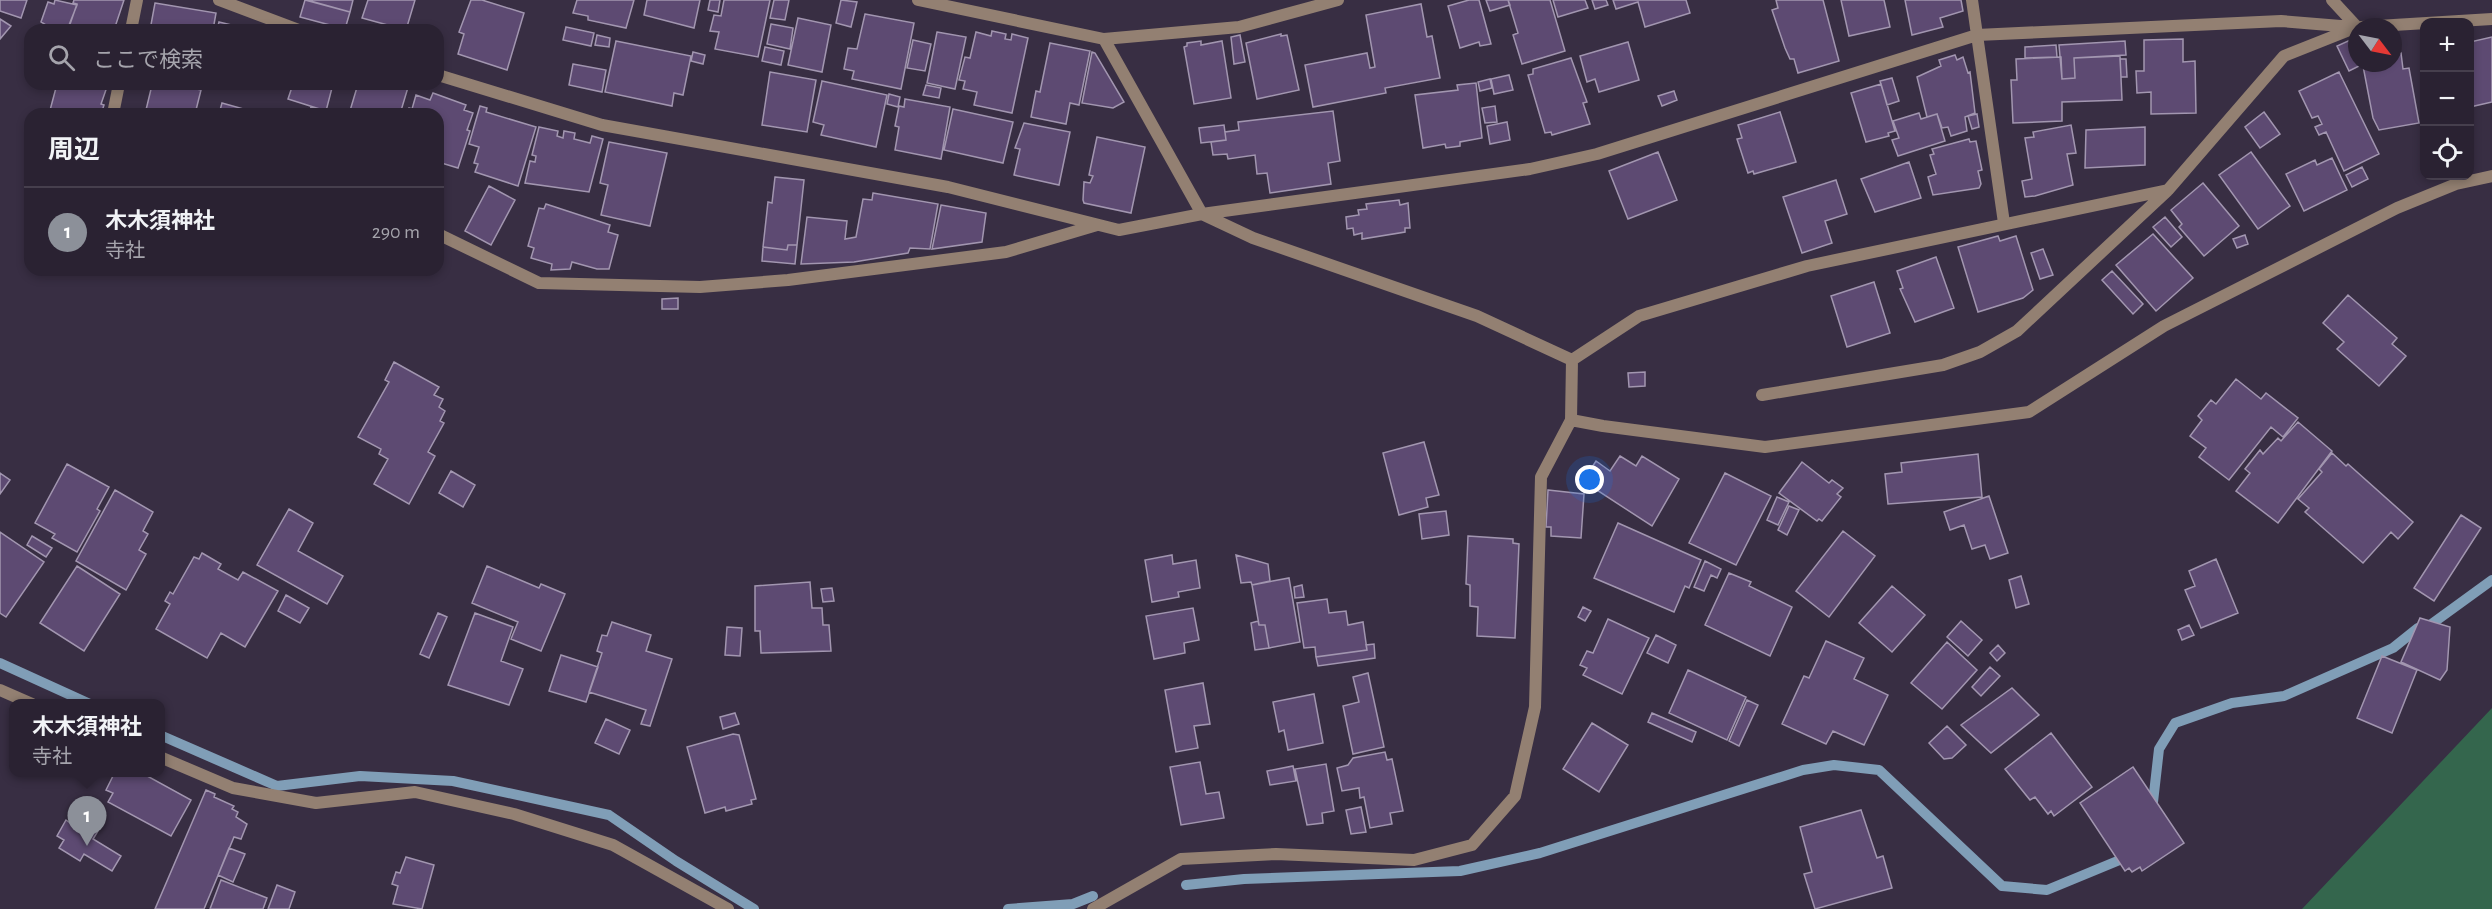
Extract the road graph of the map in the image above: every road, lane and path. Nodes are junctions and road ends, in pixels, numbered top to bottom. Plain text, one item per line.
1 (137, 0) edge
2 (219, 0) edge
3 (918, 0) edge
4 (1338, 0) edge
5 (1972, 0) edge
6 (2332, 0) edge
7 (2350, 18) edge
8 (2492, 19) edge
9 (132, 24) edge
10 (283, 24) edge
11 (2402, 24) edge
12 (1977, 35) junction
13 (1104, 39) junction
14 (444, 77) edge
15 (118, 90) edge
16 (114, 108) edge
17 (2492, 176) edge
18 (2168, 190) junction
19 (1202, 214) junction
20 (2004, 223) junction
21 (1099, 225) junction
22 (444, 237) edge
23 (1572, 360) junction
24 (1762, 395) dead end
25 (1572, 420) junction
26 (0, 690) edge
27 (21, 699) edge
28 (165, 759) edge
29 (728, 909) edge
30 (1093, 909) edge

1 - 9 street
2 - 10 street
3 - 13 street
4 - 13 street
5 - 12 street
6 - 7 street
8 - 11 street
12 - 18 street
12 - 19 street
12 - 20 street
13 - 19 street
14 - 21 street
15 - 16 street
17 - 25 street
18 - 20 street
18 - 24 street
19 - 21 street
19 - 23 street
20 - 23 street
21 - 22 street
23 - 25 street
25 - 30 street
26 - 27 street
28 - 29 street

